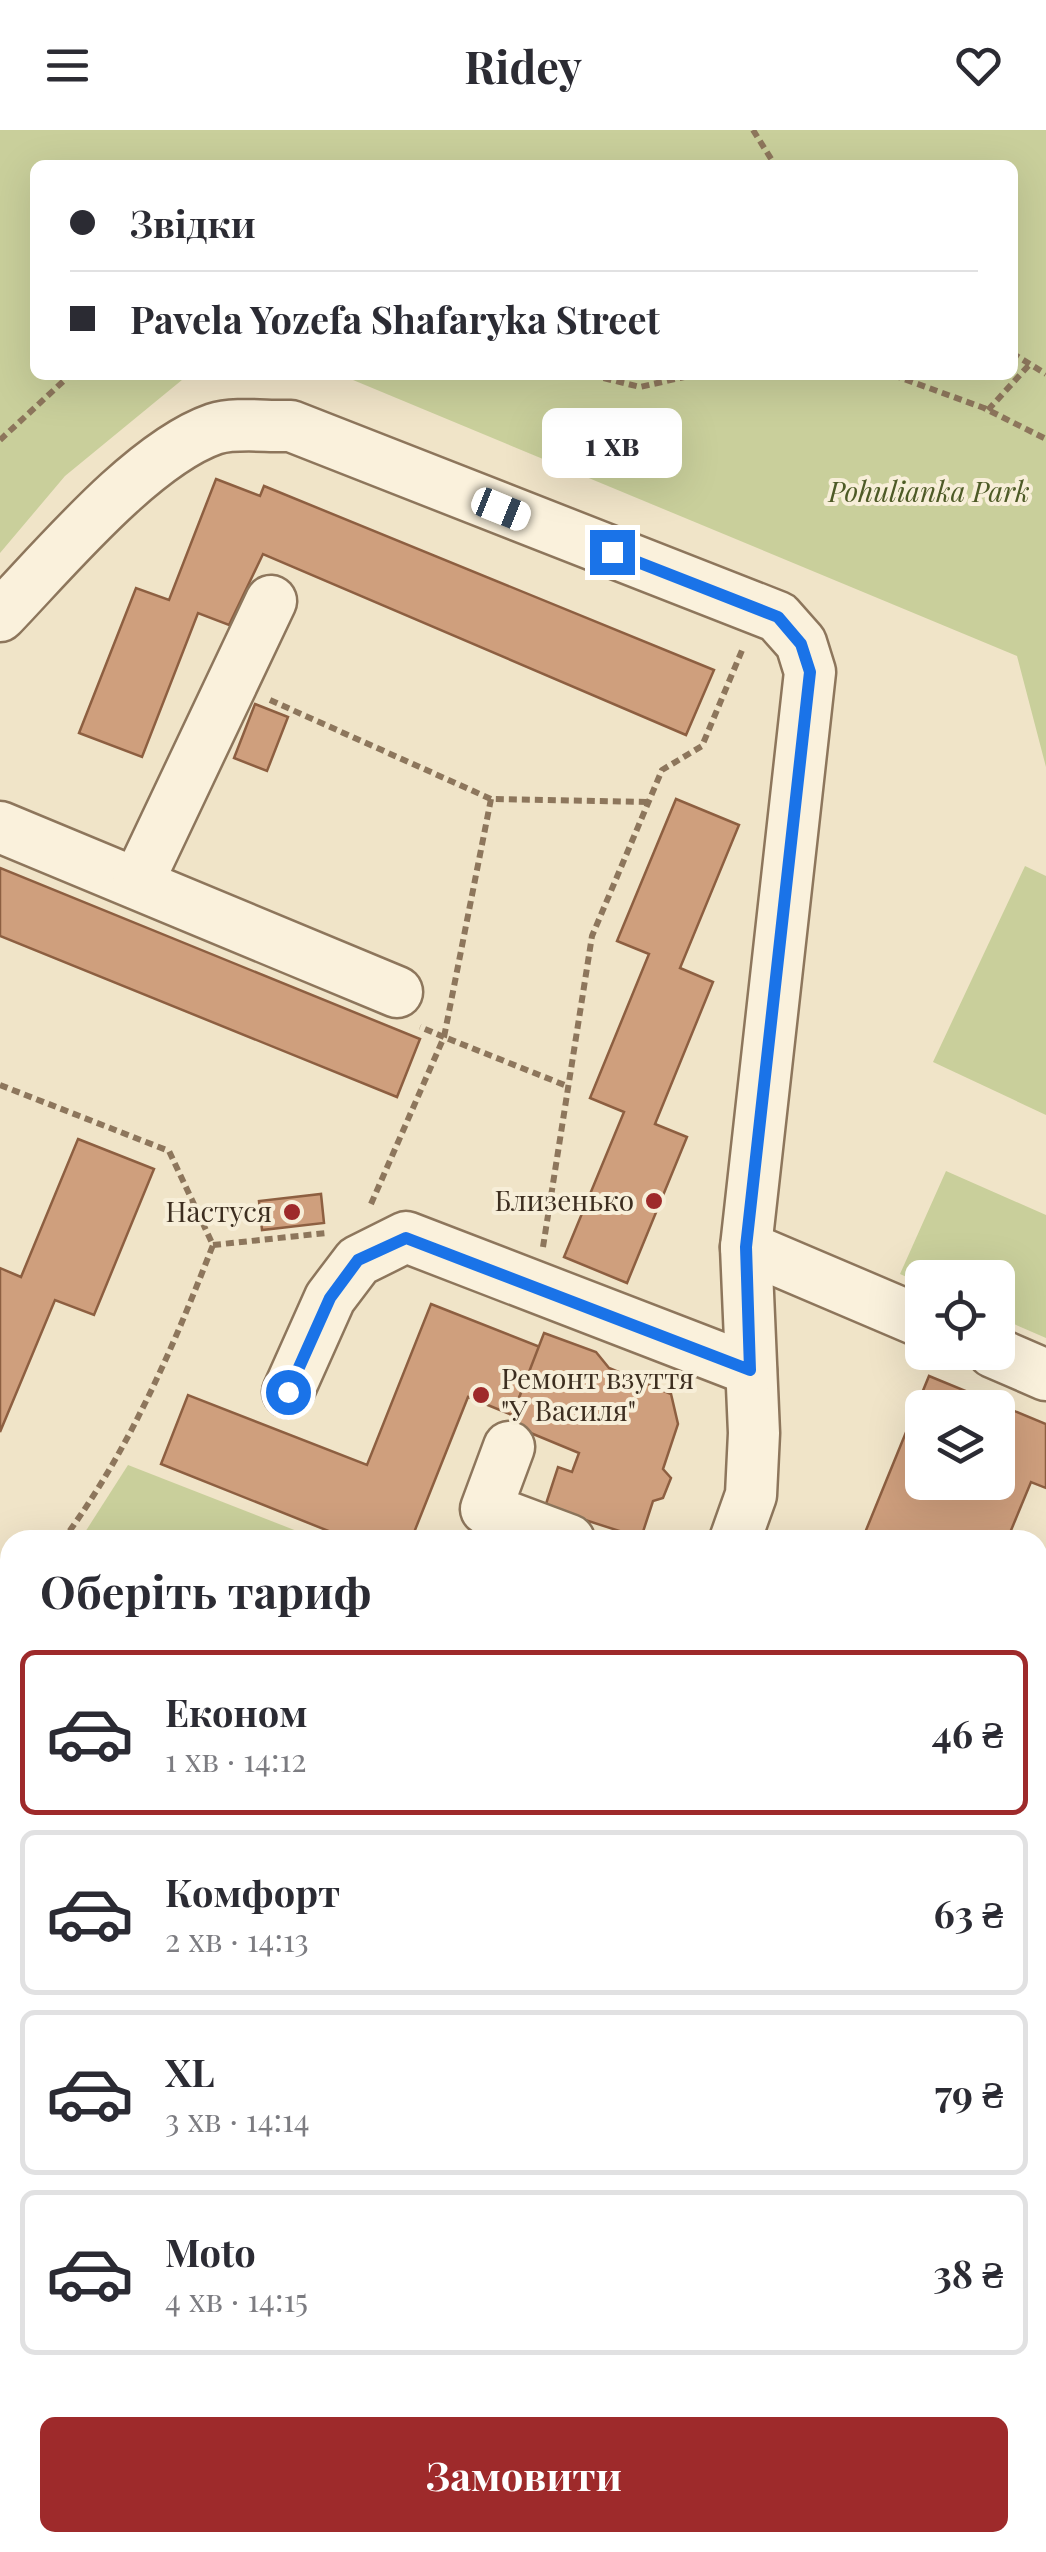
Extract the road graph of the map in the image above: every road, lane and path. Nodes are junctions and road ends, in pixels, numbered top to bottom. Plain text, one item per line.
1 (753, 130) edge
2 (772, 160) edge
3 (1018, 357) edge
4 (1030, 364) junction
5 (1046, 374) edge
6 (1018, 377) edge
7 (65, 380) edge
8 (611, 380) edge
9 (671, 380) edge
10 (906, 380) edge
11 (1015, 380) edge
12 (988, 410) junction
13 (1046, 439) edge
14 (0, 440) edge
15 (271, 601) dead end
16 (758, 609) junction
17 (0, 616) edge
18 (232, 682) junction
19 (490, 800) junction
20 (648, 802) junction
21 (0, 827) edge
22 (138, 882) junction
23 (397, 992) joint
24 (444, 1037) junction
25 (0, 1085) edge
26 (567, 1086) junction
27 (364, 1220) dead end
28 (342, 1231) dead end
29 (212, 1245) junction
30 (746, 1247) junction
31 (536, 1288) junction
32 (905, 1315) edge
33 (1015, 1362) edge
34 (750, 1370) junction
35 (1046, 1375) edge
36 (288, 1392) dead end
37 (509, 1447) dead end
38 (70, 1530) edge
39 (542, 1530) edge
40 (738, 1530) edge

1 - 2 path
3 - 4 path
4 - 5 path
4 - 6 path
7 - 14 path
8 - 9 path
10 - 12 path
11 - 12 path
12 - 13 path
15 - 18 street
16 - 17 street
16 - 20 path
16 - 30 street
18 - 19 path
18 - 22 street
19 - 20 path
19 - 24 path
20 - 26 path
21 - 22 street
22 - 23 street
23 - 24 path
24 - 26 path
24 - 27 path
25 - 29 path
26 - 31 path
28 - 29 path
29 - 38 path
30 - 32 street
30 - 34 street
31 - 34 street
31 - 36 street
33 - 35 street
34 - 40 street
37 - 39 street

